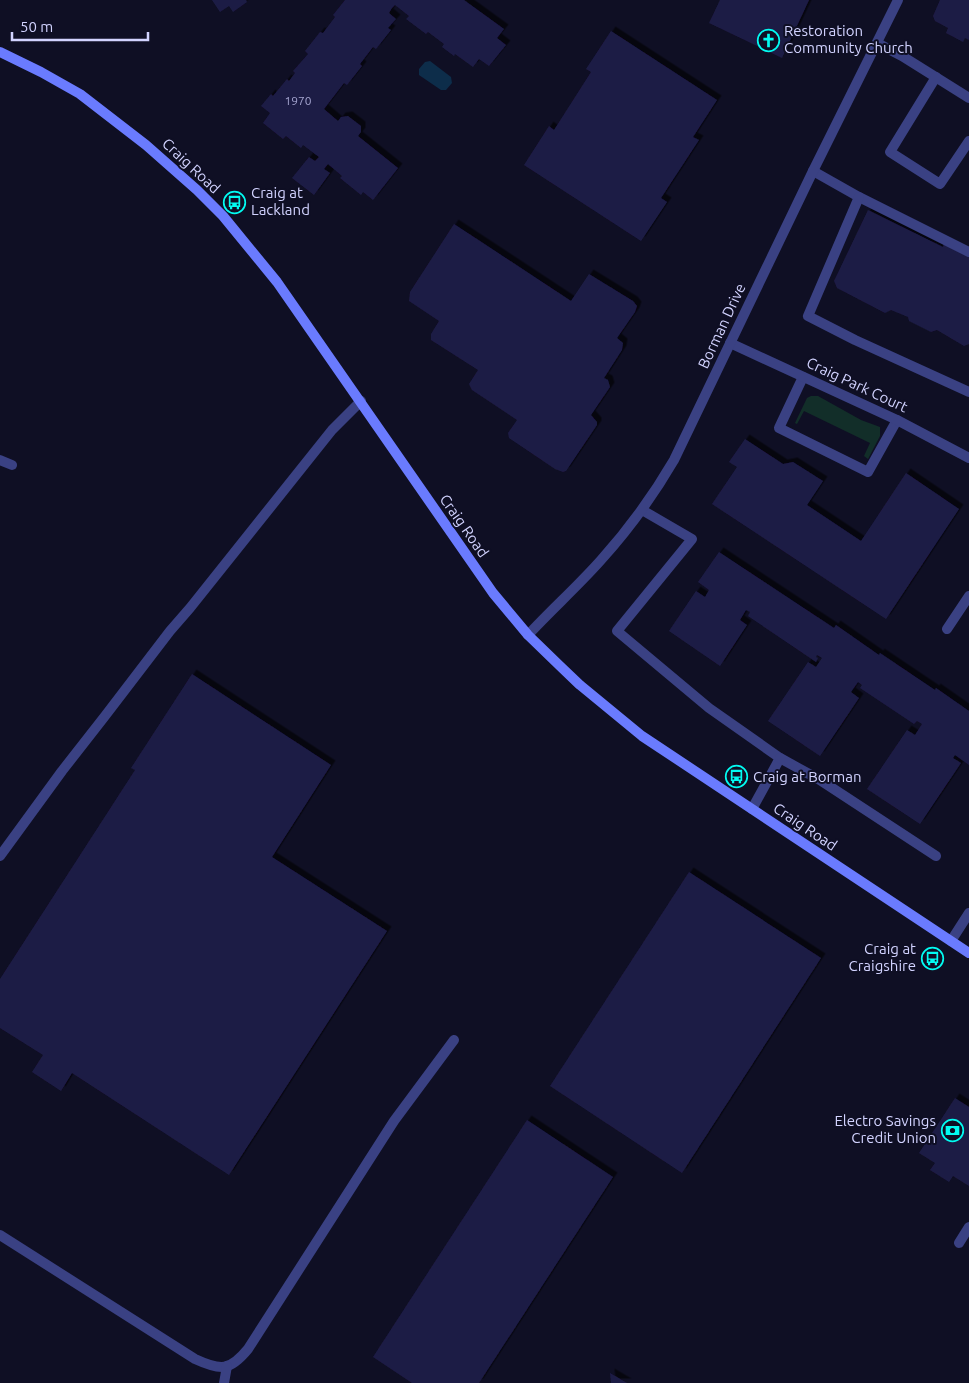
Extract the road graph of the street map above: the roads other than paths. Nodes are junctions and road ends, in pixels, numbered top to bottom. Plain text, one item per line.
1 (898, 0) edge
2 (877, 43) junction
3 (0, 52) edge
4 (936, 77) junction
5 (969, 98) edge
6 (969, 142) edge
7 (812, 171) junction
8 (859, 198) junction
9 (969, 252) edge
10 (730, 343) junction
11 (803, 377) junction
12 (969, 392) edge
13 (361, 401) junction
14 (897, 420) junction
15 (969, 458) edge
16 (0, 460) edge
17 (12, 465) dead end
18 (642, 510) junction
19 (969, 596) edge
20 (947, 629) dead end
21 (528, 635) junction
22 (780, 758) junction
23 (752, 809) junction
24 (0, 856) edge
25 (936, 856) dead end
26 (969, 913) edge
27 (951, 941) junction
28 (969, 953) edge
29 (454, 1040) dead end
30 (969, 1227) edge
31 (0, 1235) edge
32 (959, 1243) dead end
33 (227, 1366) junction
34 (224, 1383) edge

1 - 2 street, Borman Drive
2 - 4 street
2 - 7 street, Borman Drive
3 - 13 main road, Craig Road
4 - 5 street
4 - 6 street
7 - 8 street
7 - 10 street, Borman Drive
8 - 9 street
8 - 12 street
10 - 11 street, Craig Park Court
10 - 18 street, Borman Drive
11 - 14 street, Craig Park Court
11 - 14 street
13 - 21 main road, Craig Road
13 - 24 street
14 - 15 street, Craig Park Court
16 - 17 street
18 - 21 street, Borman Drive
18 - 22 street
19 - 20 street
21 - 23 main road, Craig Road
22 - 23 street
22 - 25 street
23 - 27 main road, Craig Road
26 - 27 street
27 - 28 main road, Craig Road
29 - 33 street
30 - 32 street
31 - 33 street
33 - 34 street

